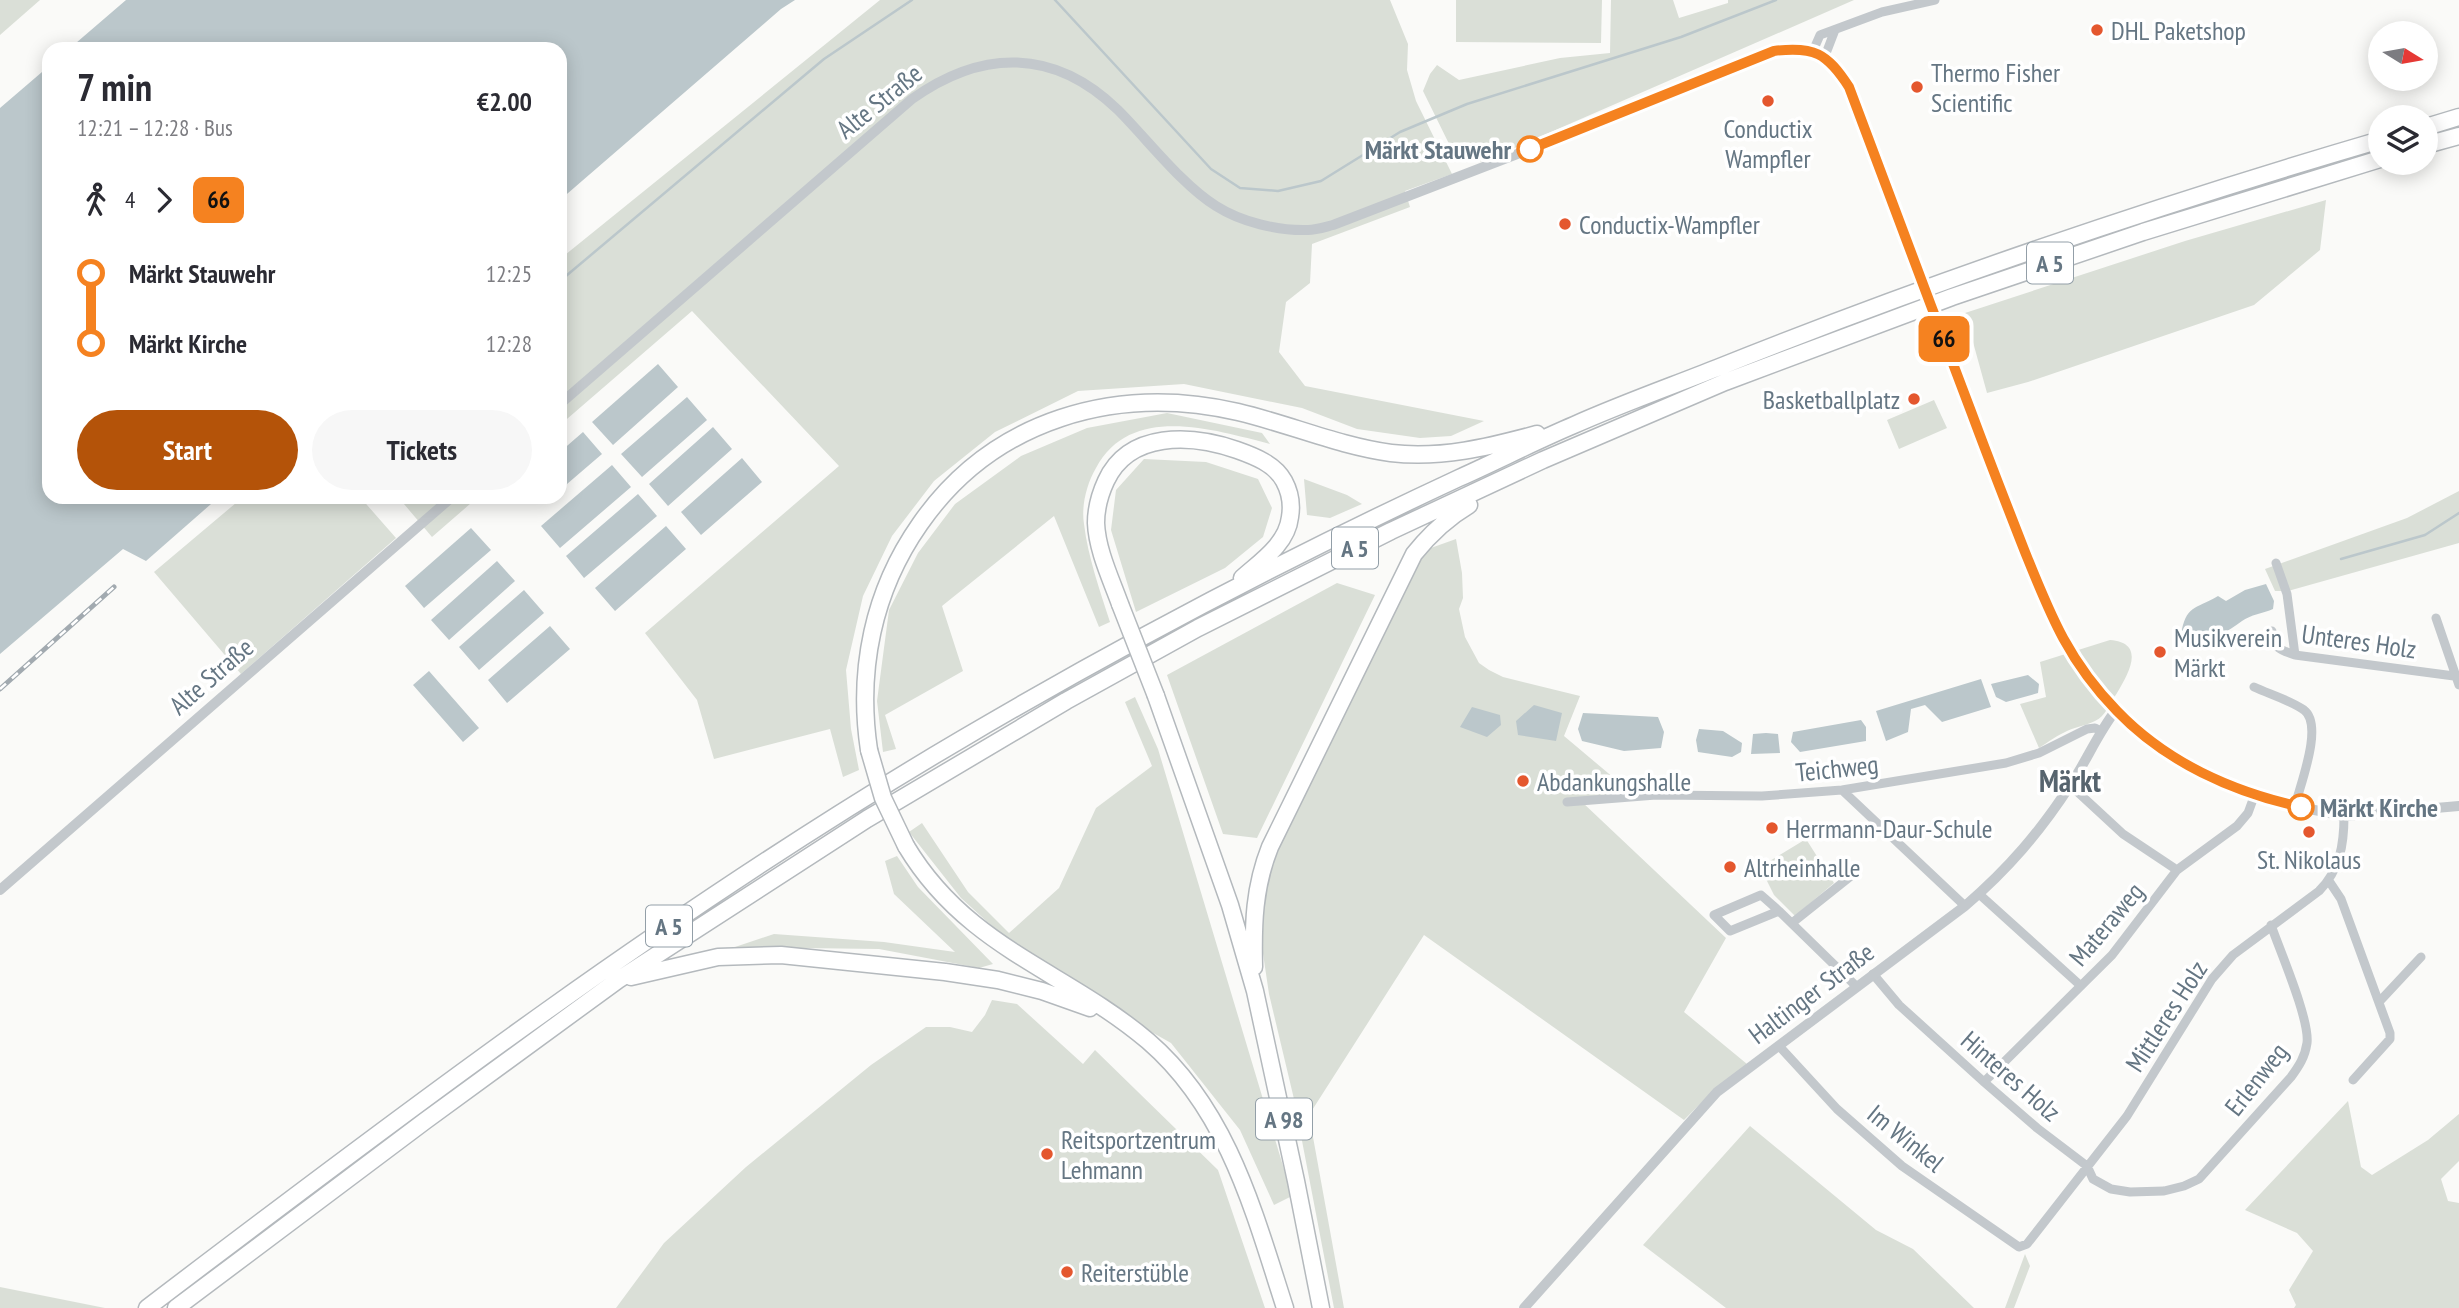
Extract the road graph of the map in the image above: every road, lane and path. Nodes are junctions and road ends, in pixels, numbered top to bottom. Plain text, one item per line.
1 (1935, 0) edge
2 (1835, 30) junction
3 (1813, 51) junction
4 (1825, 57) junction
5 (2459, 117) edge
6 (2438, 123) edge
7 (2459, 136) edge
8 (2438, 142) edge
9 (2368, 144) edge
10 (2368, 163) edge
11 (567, 398) edge
12 (1574, 425) junction
13 (1515, 474) junction
14 (444, 504) edge
15 (2276, 563) dead end
16 (1224, 593) junction
17 (2436, 618) dead end
18 (2272, 631) dead end
19 (2295, 655) junction
20 (2457, 680) edge
21 (2254, 687) dead end
22 (2116, 710) junction
23 (2101, 731) junction
24 (2070, 785) junction
25 (1842, 790) junction
26 (2255, 794) junction
27 (1567, 802) dead end
28 (2295, 806) junction
29 (2459, 806) edge
30 (2344, 816) junction
31 (2178, 870) junction
32 (1856, 872) dead end
33 (2329, 881) junction
34 (0, 890) edge
35 (1979, 894) junction
36 (1965, 906) junction
37 (1779, 911) junction
38 (1791, 923) junction
39 (2272, 925) junction
40 (2421, 957) dead end
41 (1873, 974) junction
42 (618, 980) junction
43 (2081, 986) junction
44 (1857, 987) junction
45 (1255, 991) junction
46 (2379, 1002) junction
47 (1117, 1017) junction
48 (1780, 1046) junction
49 (2353, 1080) dead end
50 (1984, 1082) junction
51 (2087, 1166) junction
52 (2130, 1192) joint
53 (2019, 1247) joint
54 (146, 1308) edge
55 (176, 1308) edge
56 (1284, 1308) edge
57 (1321, 1308) edge
58 (1524, 1308) edge

1 - 2 street
2 - 3 street
2 - 4 street
3 - 4 street
3 - 11 street, Alte Straße
4 - 22 street, bridge
5 - 6 highway
7 - 8 highway
9 - 12 highway, A 5
10 - 13 highway, A 5
12 - 16 highway, A 5
12 - 47 highway, bridge
13 - 42 highway, A 5
13 - 45 highway
14 - 34 street, Alte Straße
15 - 19 street
16 - 45 highway, bridge
16 - 54 highway, A 5
17 - 20 street, Unteres Holz
18 - 19 street, Unteres Holz
19 - 20 street, Unteres Holz
21 - 28 street
22 - 23 street, Haltinger Straße
22 - 26 street
23 - 24 street, Haltinger Straße
23 - 25 street, Teichweg
24 - 31 street
24 - 35 street, Haltinger Straße
25 - 27 street, Teichweg
25 - 36 street
26 - 28 street
26 - 31 street, Materaweg
28 - 30 street
29 - 30 street
30 - 33 street, Mittleres Holz
31 - 43 street, Materaweg
32 - 38 street
33 - 39 street, Mittleres Holz
33 - 46 street
35 - 36 street, Haltinger Straße
35 - 43 street
36 - 41 street, Haltinger Straße
37 - 37 street
37 - 38 street
38 - 44 street
39 - 51 street, Mittleres Holz
39 - 52 street, Erlenweg
40 - 46 street
41 - 44 street, Haltinger Straße
41 - 50 street, Hinteres Holz
42 - 47 highway
42 - 55 highway, A 5
43 - 50 street, Materaweg
44 - 48 street, Haltinger Straße
45 - 57 highway, A 98
46 - 49 street
47 - 56 highway, A 98
48 - 53 street, Im Winkel
48 - 58 street, Haltinger Straße
50 - 51 street, Hinteres Holz
51 - 52 street, Hinteres Holz
51 - 53 street, Mittleres Holz

